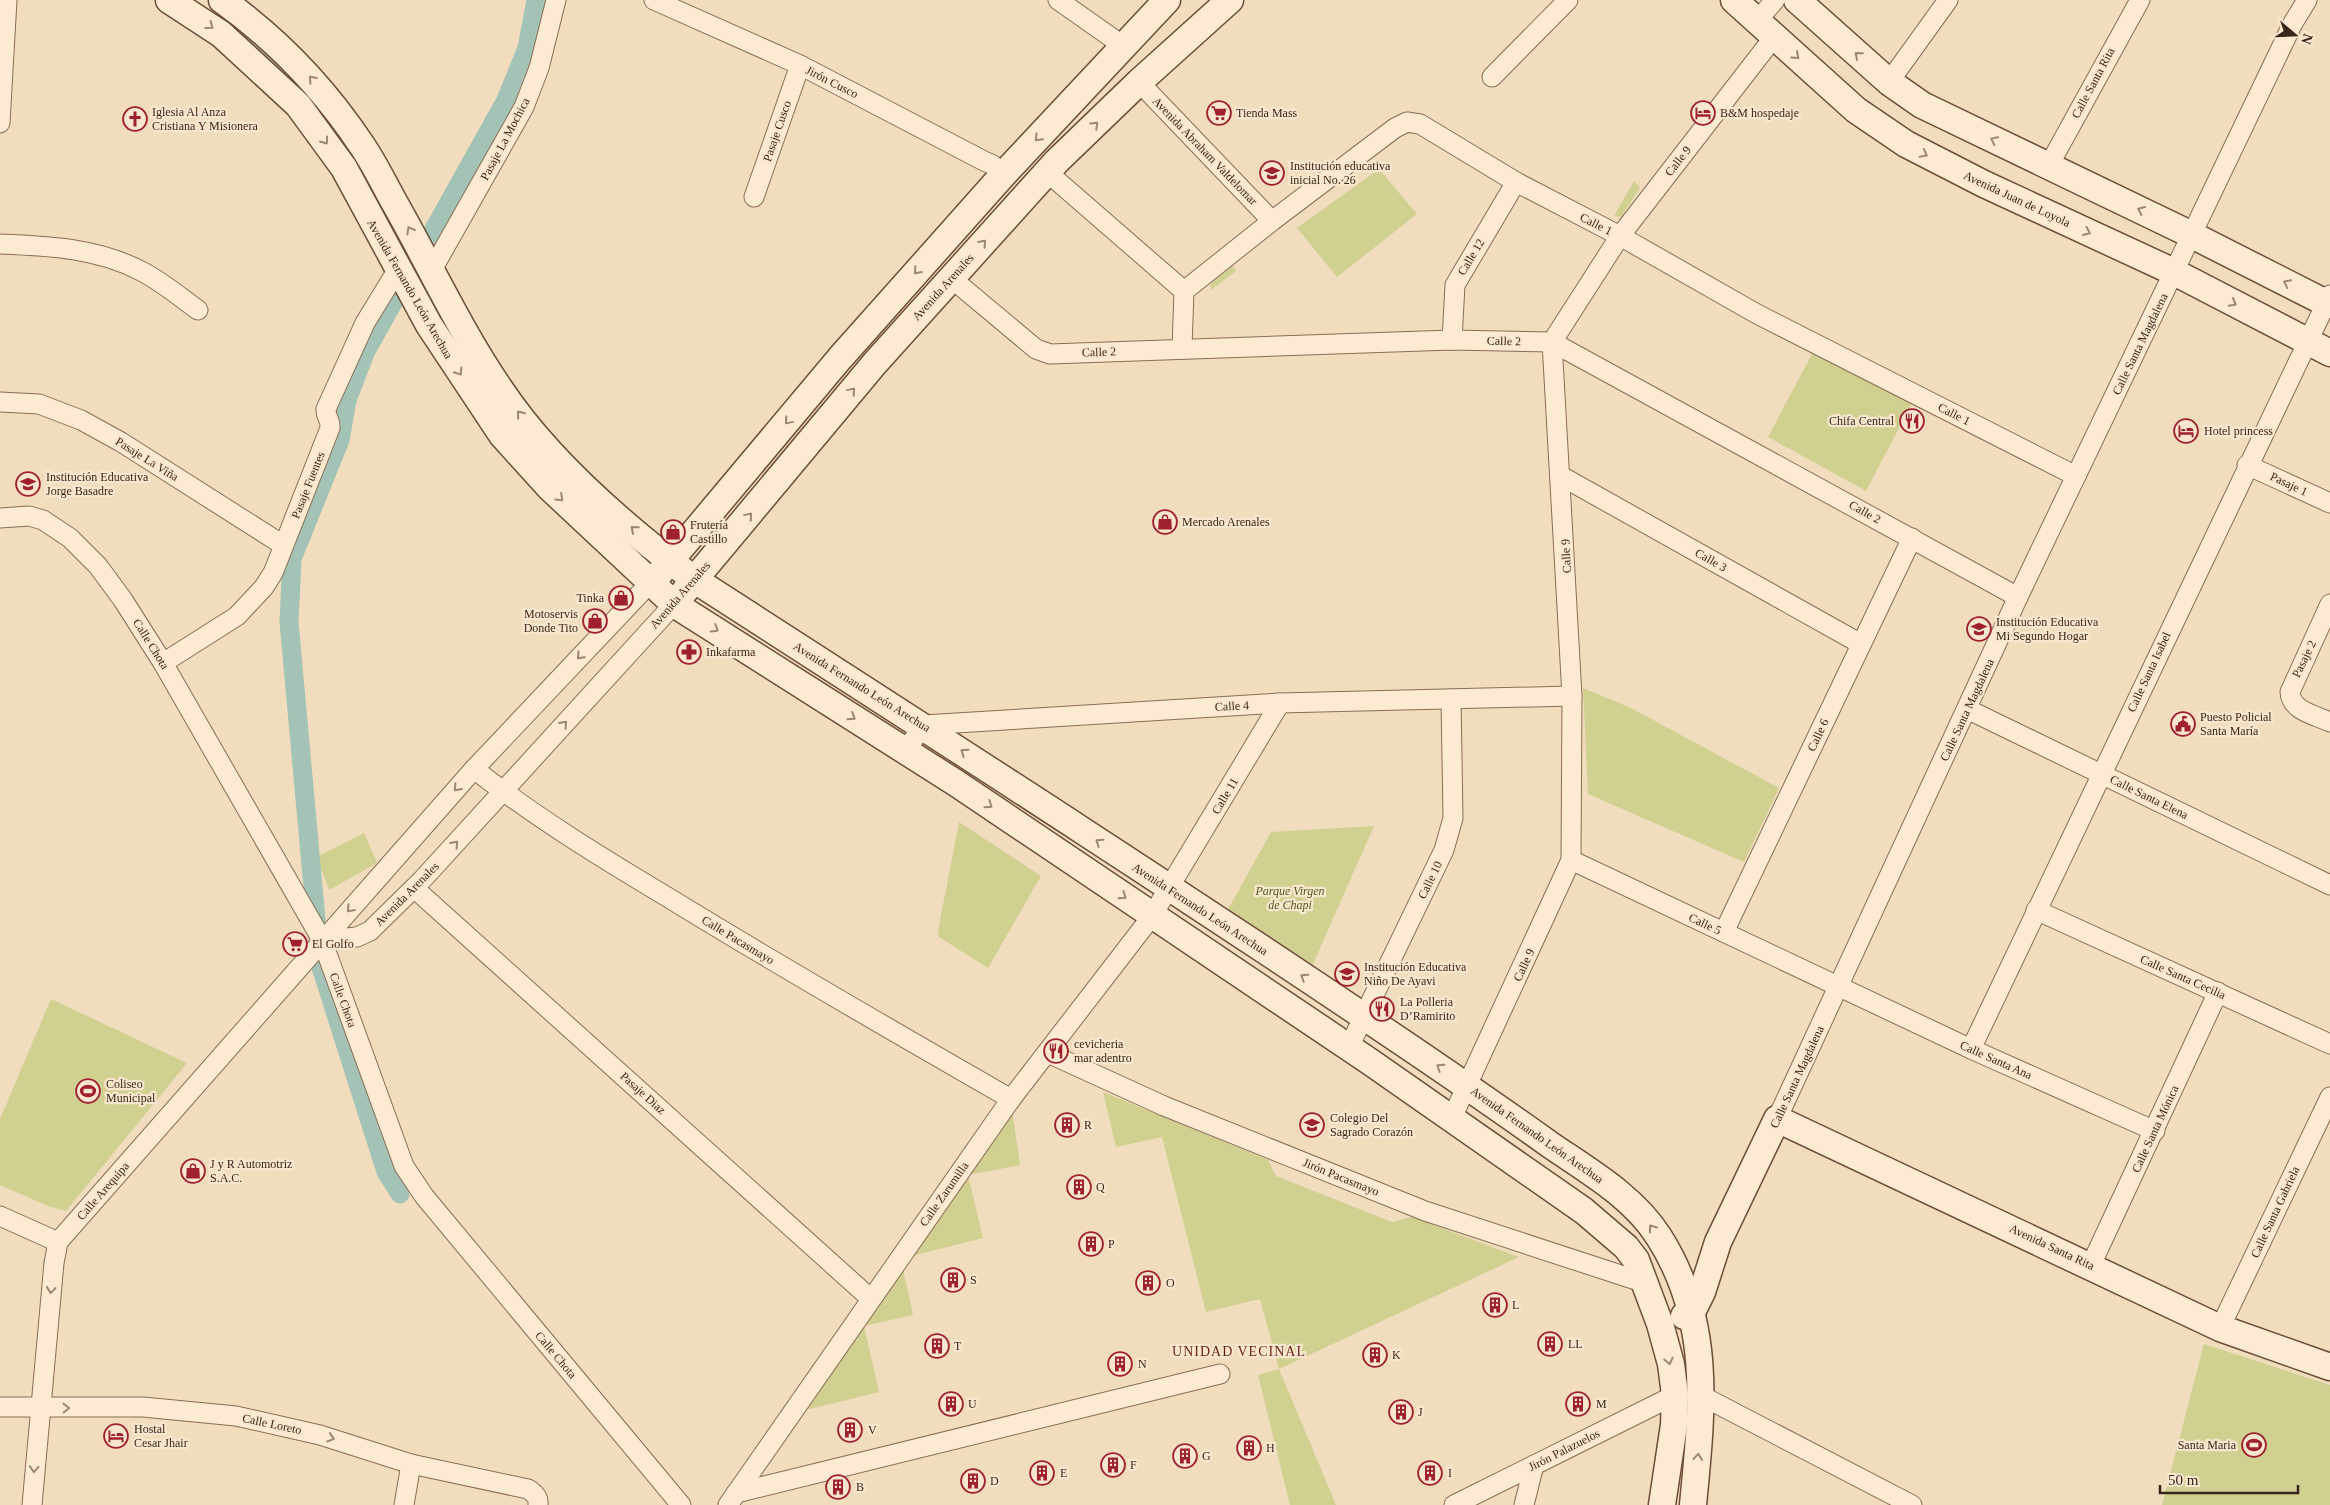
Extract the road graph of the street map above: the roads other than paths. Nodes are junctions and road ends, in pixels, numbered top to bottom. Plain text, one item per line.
1 (7, 0) edge
2 (170, 0) edge
3 (222, 0) edge
4 (556, 0) edge
5 (654, 0) edge
6 (1058, 0) edge
7 (1167, 0) edge
8 (1230, 0) edge
9 (1568, 0) edge
10 (1734, 0) edge
11 (1775, 0) edge
12 (1797, 0) edge
13 (1948, 0) edge
14 (2307, 0) edge
15 (2130, 4) edge
16 (1766, 29) junction
17 (1122, 45) junction
18 (800, 65) junction
19 (1492, 77) dead end
20 (1138, 82) junction
21 (1889, 82) junction
22 (0, 123) edge
23 (2048, 166) junction
24 (1047, 172) junction
25 (1002, 176) junction
26 (1516, 182) junction
27 (754, 197) dead end
28 (1272, 221) junction
29 (2192, 235) junction
30 (1620, 236) junction
31 (0, 244) edge
32 (398, 269) junction
33 (432, 270) junction
34 (2174, 272) junction
35 (951, 278) junction
36 (1184, 291) junction
37 (2329, 301) edge
38 (198, 310) dead end
39 (1452, 340) junction
40 (1552, 342) junction
41 (1182, 343) junction
42 (2319, 348) edge
43 (0, 402) edge
44 (2247, 465) junction
45 (1561, 476) junction
46 (2076, 476) junction
47 (2330, 503) edge
48 (0, 518) edge
49 (1912, 538) junction
50 (283, 545) junction
51 (670, 561) junction
52 (695, 580) junction
53 (650, 583) junction
54 (2018, 597) junction
55 (674, 604) junction
56 (2330, 604) edge
57 (1861, 644) junction
58 (163, 663) junction
59 (1572, 696) junction
60 (1451, 699) junction
61 (1280, 703) junction
62 (1967, 709) junction
63 (2330, 722) edge
64 (923, 725) junction
65 (906, 751) junction
66 (474, 769) junction
67 (2101, 774) junction
68 (503, 792) junction
69 (1571, 860) junction
70 (2330, 885) edge
71 (414, 888) junction
72 (1169, 889) junction
73 (2036, 910) junction
74 (1152, 916) junction
75 (1724, 932) junction
76 (322, 940) junction
77 (1839, 988) junction
78 (2218, 992) junction
79 (1364, 1016) junction
80 (2330, 1044) edge
81 (1349, 1047) junction
82 (1971, 1049) junction
83 (1048, 1053) junction
84 (1468, 1086) junction
85 (2330, 1097) edge
86 (1011, 1099) junction
87 (1777, 1119) junction
88 (1451, 1120) junction
89 (2155, 1131) junction
90 (0, 1216) edge
91 (58, 1242) junction
92 (1718, 1242) junction
93 (2091, 1265) junction
94 (1676, 1270) junction
95 (1642, 1282) junction
96 (871, 1299) junction
97 (1691, 1314) junction
98 (1660, 1324) junction
99 (2220, 1328) junction
100 (2330, 1367) edge
101 (1220, 1374) dead end
102 (1675, 1394) junction
103 (1702, 1396) junction
104 (0, 1407) edge
105 (39, 1408) junction
106 (411, 1464) junction
107 (1534, 1465) junction
108 (536, 1499) edge
109 (732, 1499) edge
110 (32, 1505) edge
111 (404, 1505) edge
112 (681, 1505) edge
113 (1454, 1505) edge
114 (1524, 1505) edge
115 (1662, 1505) edge
116 (1693, 1505) edge
117 (1912, 1505) edge

1 - 22 street
2 -> 32 main road, Avenida Fernando León Arechua
33 -> 3 main road, Avenida Fernando León Arechua
4 - 33 street, Pasaje La Mochica
5 - 18 street, Jirón Cusco
6 - 17 street
7 - 17 main road
8 - 20 main road, Avenida Arenales
9 - 19 street
10 - 16 main road, Avenida Juan de Loyola
11 - 16 street, Calle 9
21 -> 12 main road
13 - 21 street
14 - 29 street, Calle Santa Magdalena
15 - 23 street, Calle Santa Rita
16 - 30 street, Calle 9
16 -> 34 main road, Avenida Juan de Loyola
17 -> 25 main road
18 - 25 street, Jirón Cusco
18 - 27 street, Pasaje Cusco
24 -> 20 main road, Avenida Arenales
20 - 28 street, Avenida Abraham Valdelomar
23 -> 21 main road
29 -> 23 main road
35 -> 24 main road, Avenida Arenales
24 - 36 street
25 -> 51 main road
26 - 28 street, Calle 1
26 - 30 street, Calle 1
26 - 39 street, Calle 12
28 - 36 street, Calle 1
29 - 34 street, Calle Santa Magdalena
37 -> 29 main road
30 - 40 street, Calle 9
30 - 46 street, Calle 1
31 - 38 street
32 - 50 street, Pasaje Fuentes
32 -> 53 main road, Avenida Fernando León Arechua
51 -> 33 main road, Avenida Fernando León Arechua
34 -> 42 main road, Avenida Juan de Loyola
34 - 46 street, Calle Santa Magdalena
35 - 41 street, Calle 2
52 -> 35 main road, Avenida Arenales
36 - 41 street
37 - 42 street, Calle Santa Isabel
39 - 40 street, Calle 2
39 - 41 street, Calle 2
40 - 45 street, Calle 9
40 - 49 street, Calle 2
42 - 44 street, Calle Santa Isabel
43 - 50 street, Pasaje La Viña
44 - 47 street, Pasaje 1
44 - 67 street, Calle Santa Isabel
45 - 57 street, Calle 3
45 - 59 street, Calle 9
46 - 54 street, Calle Santa Magdalena
48 - 58 street, Calle Chota
49 - 54 street, Calle 2
49 - 57 street, Calle 6
50 - 58 street, Pasaje Fuentes
51 - 52 main road, Avenida Fernando León Arechua
51 - 53 main road
52 - 55 main road, Avenida Arenales
52 - 64 main road, Avenida Fernando León Arechua
53 - 55 main road, Avenida Fernando León Arechua
53 -> 66 street
54 - 62 street, Calle Santa Magdalena
55 -> 65 main road
68 -> 55 street, Avenida Arenales
56 - 63 street, Pasaje 2
57 - 75 street, Calle 6
58 - 76 street, Calle Chota
59 - 60 street, Calle 4
59 - 69 street, Calle 9
60 - 61 street, Calle 4
60 - 79 street, Calle 10
61 - 64 street, Calle 4
61 - 72 street, Calle 11
62 - 67 street, Calle Santa Elena
62 - 77 street, Calle Santa Magdalena
64 - 65 street
72 -> 64 main road, Avenida Fernando León Arechua
65 -> 74 main road
66 - 68 street, Calle Pacasmayo
66 -> 76 street
67 - 70 street, Calle Santa Elena
67 - 73 street, Calle Santa Isabel
71 -> 68 street, Avenida Arenales
68 - 86 street, Calle Pacasmayo
69 - 75 street, Calle 5
69 - 84 street, Calle 9
71 - 76 street, Avenida Arenales
71 - 96 street, Pasaje Diaz
72 - 74 street, Calle Zarumilla
79 -> 72 main road, Avenida Fernando León Arechua
73 - 78 street, Calle Santa Cecilia
73 - 82 street, Calle Santa Isabel
74 - 81 main road
74 - 83 street, Calle Zarumilla
75 - 77 street, Calle 5
76 - 91 street, Calle Arequipa
76 - 112 street, Calle Chota
77 - 82 street, Calle Santa Ana
77 - 87 street, Calle Santa Magdalena
78 - 80 street, Calle Santa Cecilia
78 - 89 street, Calle Santa Mónica
79 - 81 street, Calle 10
84 -> 79 main road, Avenida Fernando León Arechua
81 - 88 main road
82 - 89 street, Calle Santa Ana
83 - 86 street, Calle Zarumilla
83 - 95 street, Jirón Pacasmayo
84 - 88 street, Calle 9
94 -> 84 main road, Avenida Fernando León Arechua
85 - 99 street, Calle Santa Gabriela
86 - 96 street, Calle Zarumilla
87 - 92 main road, Calle Santa Magdalena
87 - 93 main road, Avenida Santa Rita
88 - 95 main road
89 - 93 street, Calle Santa Mónica
90 - 91 street
91 -> 105 street
92 - 94 main road
92 - 97 main road, Calle Santa Magdalena
93 - 99 main road, Avenida Santa Rita
94 - 95 main road
94 - 97 main road, Avenida Fernando León Arechua
95 - 98 main road
96 - 109 street, Calle Zarumilla
97 - 98 main road
97 - 103 main road, Avenida Fernando León Arechua
98 -> 102 main road
99 - 100 main road, Avenida Santa Rita
101 - 109 street
102 - 107 street, Jirón Palazuelos
102 - 115 main road
116 -> 103 main road, Avenida Fernando León Arechua
103 - 117 street
104 - 105 street, Calle Loreto
105 -> 106 street, Calle Loreto
105 -> 110 street
106 - 108 street, Calle Loreto
106 - 111 street
107 - 113 street, Jirón Palazuelos
107 - 114 street

